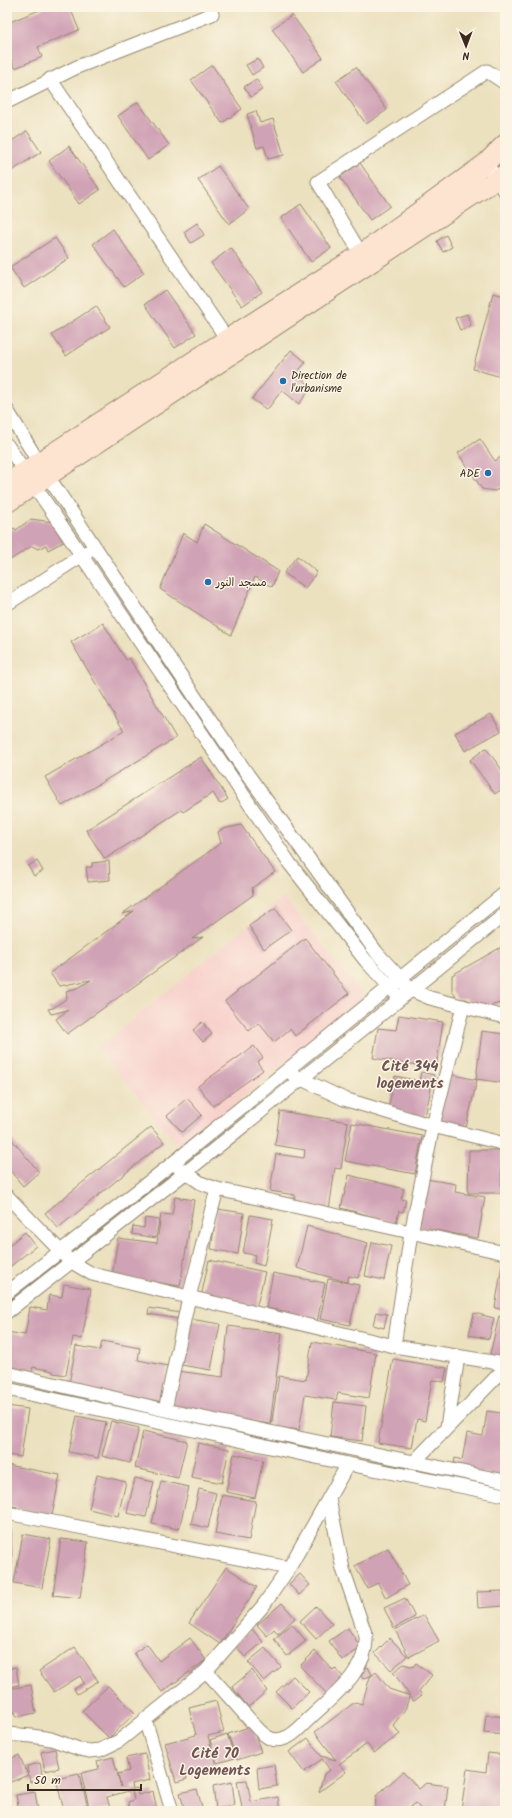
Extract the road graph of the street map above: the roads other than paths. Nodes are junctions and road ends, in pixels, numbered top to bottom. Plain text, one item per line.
1 (212, 14) dead end
2 (50, 79) junction
3 (505, 83) edge
4 (7, 102) edge
5 (505, 144) edge
6 (486, 163) junction
7 (502, 182) edge
8 (360, 254) junction
9 (227, 339) junction
10 (7, 410) edge
11 (7, 445) edge
12 (36, 474) junction
13 (7, 483) edge
14 (7, 503) edge
15 (95, 547) junction
16 (81, 556) junction
17 (7, 604) edge
18 (209, 718) junction
19 (196, 727) junction
20 (305, 853) junction
21 (290, 864) junction
22 (505, 893) edge
23 (505, 914) edge
24 (395, 983) junction
25 (406, 994) junction
26 (463, 1006) junction
27 (505, 1017) edge
28 (286, 1071) junction
29 (300, 1079) junction
30 (432, 1126) junction
31 (505, 1144) edge
32 (173, 1163) junction
33 (185, 1173) junction
34 (217, 1189) junction
35 (7, 1196) edge
36 (411, 1233) junction
37 (60, 1251) junction
38 (505, 1253) edge
39 (70, 1261) junction
40 (7, 1293) edge
41 (189, 1297) junction
42 (7, 1312) edge
43 (394, 1346) junction
44 (458, 1357) junction
45 (505, 1364) edge
46 (505, 1368) edge
47 (7, 1373) edge
48 (7, 1389) edge
49 (165, 1410) junction
50 (447, 1427) junction
51 (414, 1463) junction
52 (348, 1464) junction
53 (505, 1481) edge
54 (505, 1495) edge
55 (329, 1499) junction
56 (7, 1513) edge
57 (289, 1568) junction
58 (206, 1671) junction
59 (145, 1719) junction
60 (7, 1734) edge
61 (172, 1811) edge

1 - 2 street
2 - 4 street
2 - 9 street
3 - 8 street
5 - 6 street
6 - 7 street
6 - 8 street
7 - 12 street
8 - 9 street
9 - 12 street
10 - 12 street
11 - 12 street
12 - 13 street
12 - 14 street
12 - 15 street
12 - 16 street
15 - 16 street
15 - 18 street
16 - 17 street
16 - 19 street
18 - 19 street
18 - 20 street
19 - 21 street
20 - 21 street
20 - 24 street
21 - 24 street
22 - 24 street
23 - 25 street
24 - 25 street
24 - 28 street
25 - 26 street
25 - 29 street
26 - 27 street
26 - 30 street
28 - 29 street
28 - 32 street
29 - 30 street
29 - 33 street
30 - 31 street
30 - 36 street
32 - 33 street
32 - 37 street
33 - 34 street
33 - 39 street
34 - 36 street
34 - 41 street
35 - 37 street
36 - 38 street
36 - 43 street
37 - 39 street
37 - 40 street
39 - 41 street
39 - 42 street
41 - 43 street
41 - 49 street
43 - 44 street
44 - 45 street
44 - 50 street
46 - 50 street
47 - 49 street
48 - 52 street
49 - 51 street
50 - 51 street
51 - 53 street
52 - 54 street
52 - 55 street
55 - 57 street
55 - 58 street
56 - 57 street
57 - 58 street
58 - 59 street
59 - 60 street
59 - 61 street

